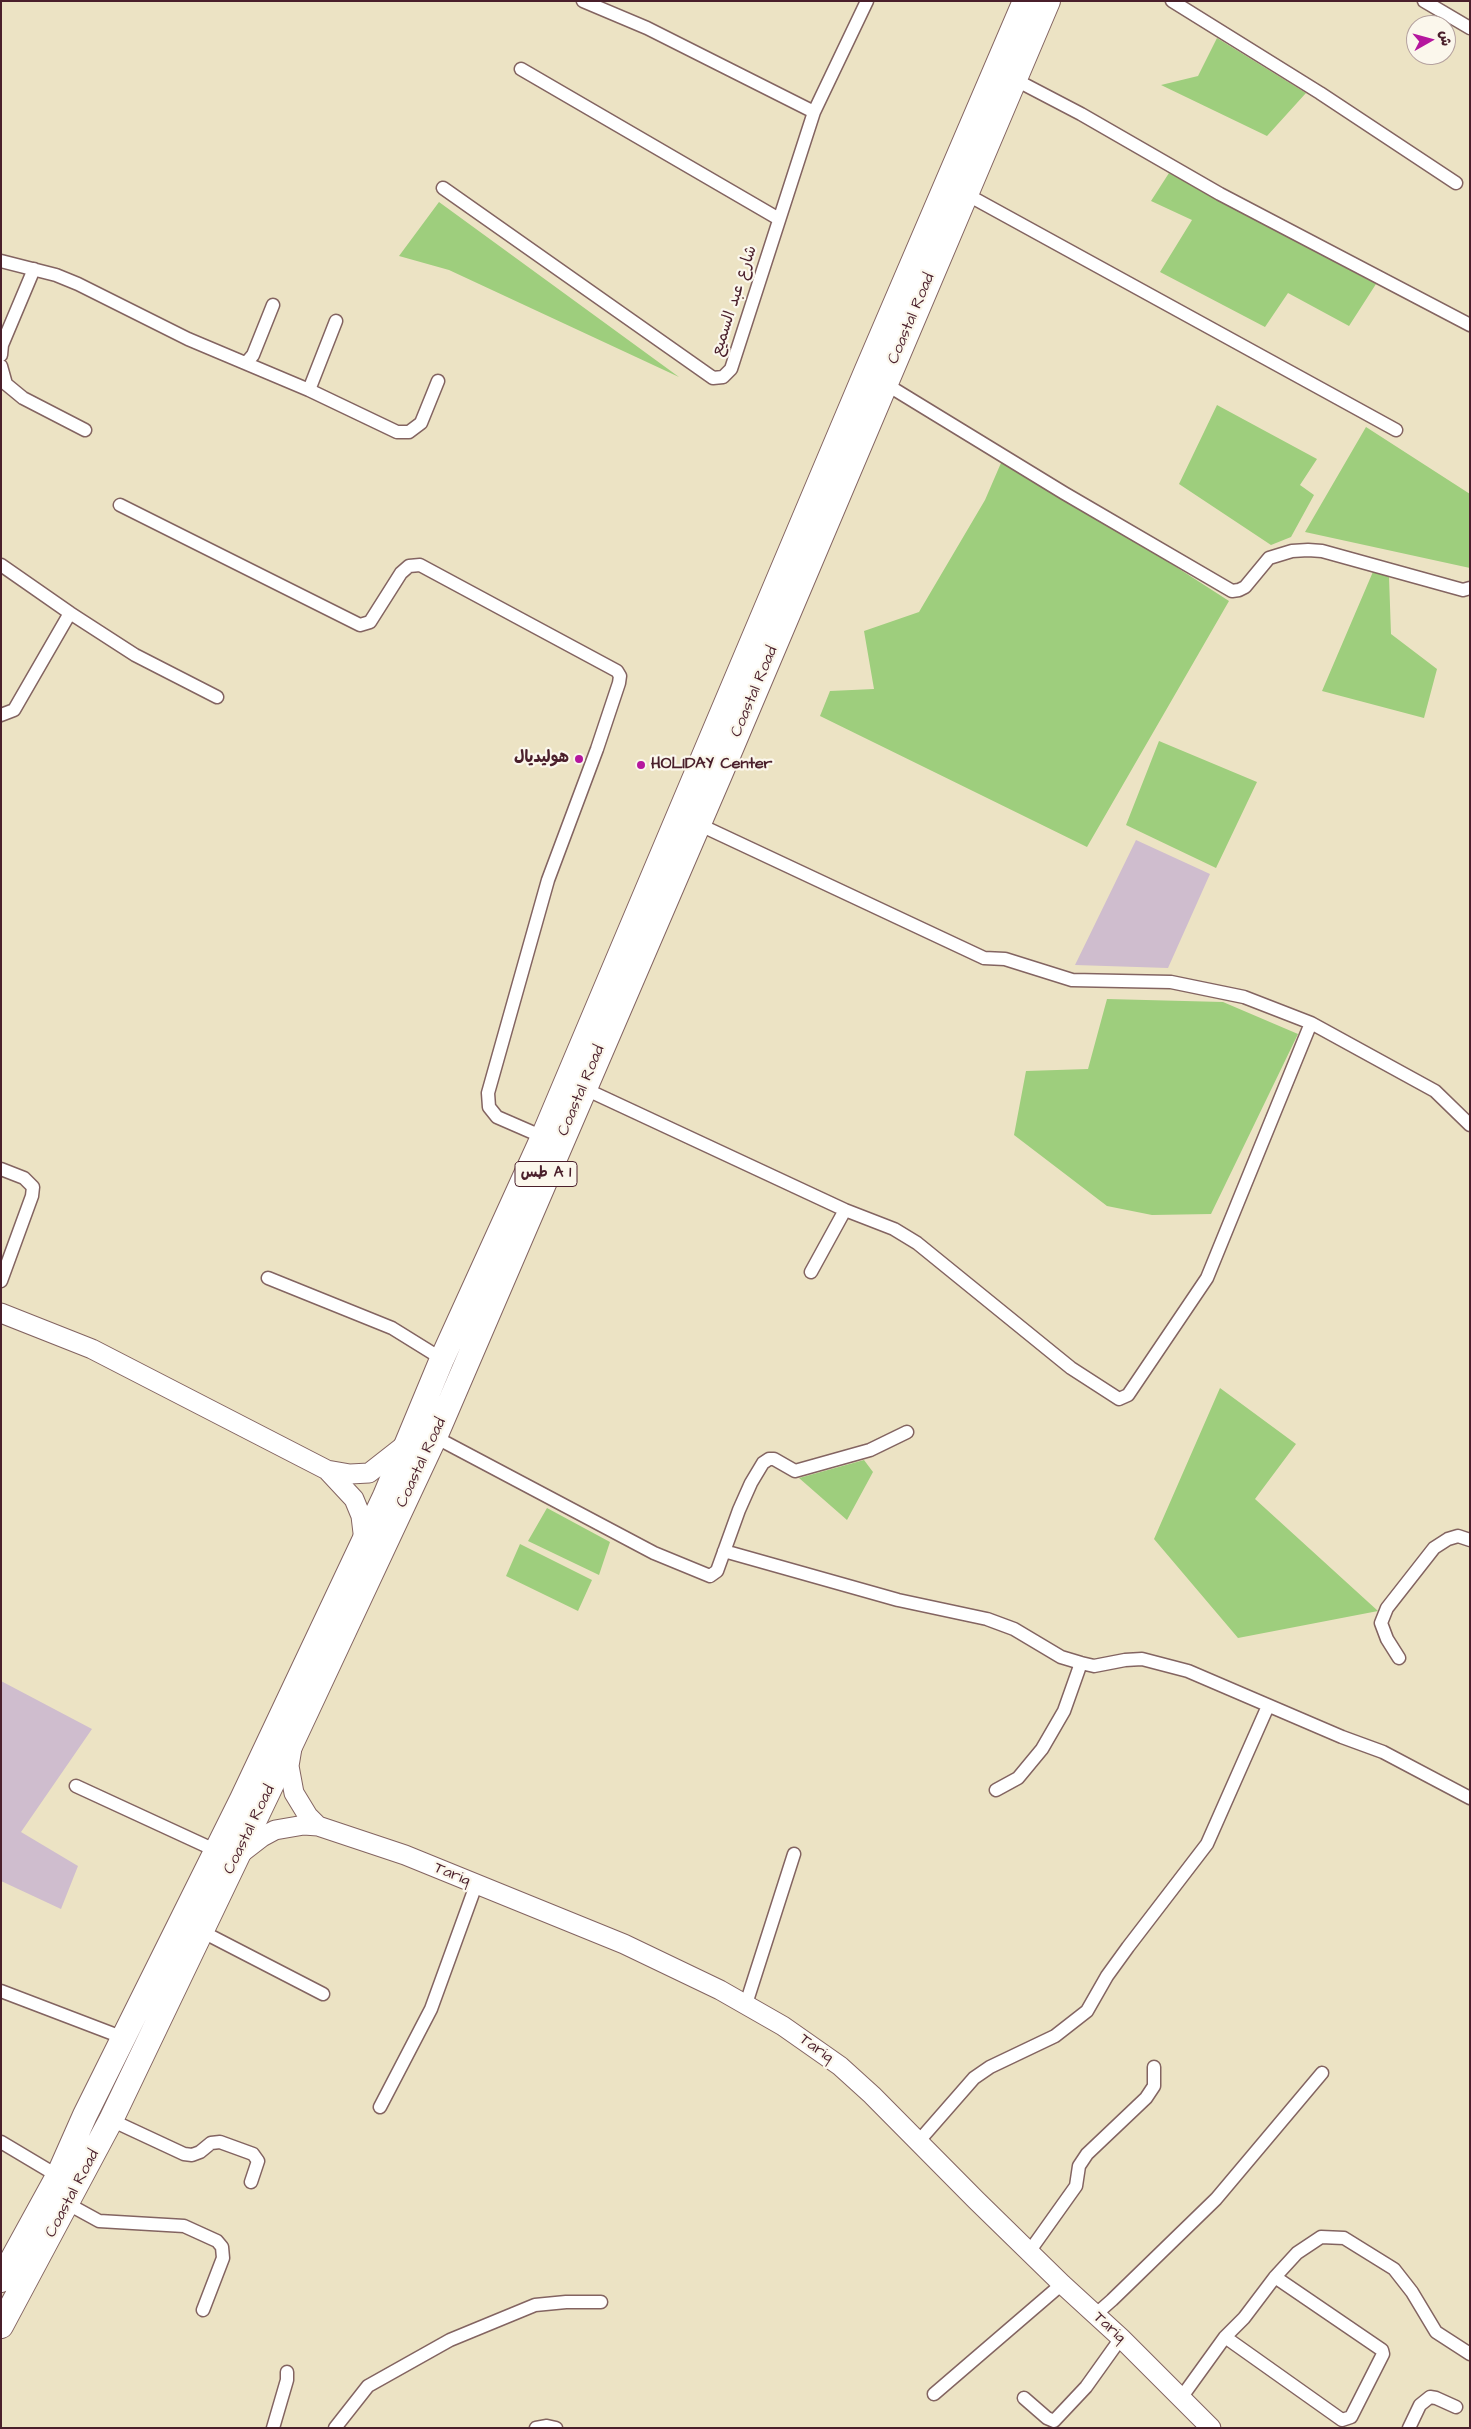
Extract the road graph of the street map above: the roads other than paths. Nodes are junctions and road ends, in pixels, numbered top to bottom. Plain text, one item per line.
1 (583, 1) edge
2 (867, 1) edge
3 (1025, 1) edge
4 (1048, 1) edge
5 (1172, 1) edge
6 (1424, 1) edge
7 (1470, 28) edge
8 (521, 69) dead end
9 (1014, 79) junction
10 (814, 112) junction
11 (1456, 183) dead end
12 (443, 188) dead end
13 (966, 194) junction
14 (779, 219) junction
15 (1, 261) edge
16 (34, 269) junction
17 (273, 305) dead end
18 (336, 321) dead end
19 (1470, 325) edge
20 (1, 355) edge
21 (247, 362) junction
22 (1, 366) edge
23 (438, 381) dead end
24 (884, 382) junction
25 (309, 390) junction
26 (86, 430) dead end
27 (1396, 430) dead end
28 (120, 505) dead end
29 (1, 565) edge
30 (1470, 588) edge
31 (70, 612) junction
32 (217, 698) dead end
33 (1, 715) edge
34 (698, 824) junction
35 (1311, 1023) junction
36 (583, 1088) junction
37 (1470, 1125) edge
38 (543, 1137) junction
39 (1, 1169) edge
40 (845, 1210) junction
41 (811, 1272) dead end
42 (268, 1278) dead end
43 (1, 1280) edge
44 (1, 1313) edge
45 (442, 1358) junction
46 (907, 1432) dead end
47 (434, 1437) junction
48 (406, 1444) junction
49 (327, 1470) junction
50 (364, 1540) junction
51 (1470, 1540) edge
52 (724, 1551) junction
53 (1399, 1658) dead end
54 (1081, 1663) junction
55 (1268, 1706) junction
56 (294, 1738) junction
57 (76, 1786) dead end
58 (996, 1790) dead end
59 (1470, 1798) edge
60 (318, 1826) junction
61 (227, 1854) junction
62 (794, 1854) dead end
63 (476, 1885) junction
64 (201, 1931) junction
65 (1, 1991) edge
66 (323, 1994) dead end
67 (746, 2004) junction
68 (124, 2038) junction
69 (1154, 2067) dead end
70 (1322, 2073) dead end
71 (380, 2107) dead end
72 (111, 2120) junction
73 (1, 2142) edge
74 (918, 2142) junction
75 (58, 2176) junction
76 (250, 2182) dead end
77 (68, 2204) junction
78 (1029, 2252) junction
79 (1275, 2277) junction
80 (1, 2280) edge
81 (1062, 2284) junction
82 (601, 2302) dead end
83 (204, 2310) dead end
84 (1094, 2315) junction
85 (1, 2326) edge
86 (1225, 2337) junction
87 (1121, 2338) junction
88 (1470, 2354) edge
89 (287, 2372) dead end
90 (934, 2394) dead end
91 (1024, 2398) dead end
92 (1180, 2398) junction
93 (1456, 2407) dead end
94 (273, 2428) edge
95 (335, 2428) edge
96 (536, 2428) edge
97 (556, 2428) edge
98 (1211, 2428) edge
99 (1408, 2428) edge

1 - 10 street
2 - 10 street, شارع عبد السميع
3 - 38 highway, Coastal Road / طس A 1
4 - 9 highway, Coastal Road / طس A 1
5 - 11 street
6 - 7 street
8 - 14 street
9 - 13 highway, Coastal Road / طس A 1
9 - 19 street
10 - 14 street, شارع عبد السميع
12 - 14 street, شارع عبد السميع
13 - 24 highway, Coastal Road / طس A 1
13 - 27 street
15 - 16 street
16 - 20 street
16 - 21 street
17 - 21 street
18 - 25 street
21 - 25 street
22 - 26 street
23 - 25 street
24 - 30 street
24 - 34 highway, Coastal Road / طس A 1
28 - 38 street
29 - 31 street
31 - 32 street
31 - 33 street
34 - 35 street
34 - 36 highway, Coastal Road / طس A 1
35 - 37 street
35 - 40 street
36 - 40 street
36 - 47 highway, Coastal Road / طس A 1
38 - 45 highway, Coastal Road / طس A 1
39 - 43 street
40 - 41 street
42 - 45 street
44 - 49 main road
45 - 48 highway, Coastal Road / طس A 1
46 - 52 street
47 - 52 street
47 - 56 highway, Coastal Road / طس A 1
48 - 49 main road
48 - 50 highway, Coastal Road / طس A 1
49 - 50 main road
50 - 61 highway, Coastal Road / طس A 1
51 - 53 street
52 - 54 street
54 - 55 street
54 - 58 street
55 - 59 street
55 - 74 street
56 - 60 main road
56 - 61 highway, Coastal Road / طس A 1
57 - 61 street
60 - 61 main road
60 - 63 main road, Tariq
61 - 64 highway, Coastal Road / طس A 1
61 - 68 highway, Coastal Road / طس A 1
62 - 67 street
63 - 67 main road, Tariq
63 - 71 street
64 - 66 street
64 - 72 highway, Coastal Road / طس A 1
65 - 68 street
67 - 74 main road, Tariq
68 - 75 highway, Coastal Road / طس A 1
69 - 78 street
70 - 84 street
72 - 76 street
72 - 77 highway, Coastal Road / طس A 1
73 - 75 street
74 - 78 main road, Tariq
75 - 80 highway, Coastal Road / طس A 1
77 - 83 street
77 - 85 highway, Coastal Road / طس A 1
78 - 81 main road, Tariq
79 - 86 street
79 - 86 street
79 - 88 street
81 - 84 main road, Tariq
81 - 90 street
82 - 95 street
84 - 87 main road, Tariq
86 - 92 street
87 - 91 street
87 - 92 main road, Tariq
89 - 94 street
92 - 98 main road, Tariq
93 - 99 street
96 - 97 street

